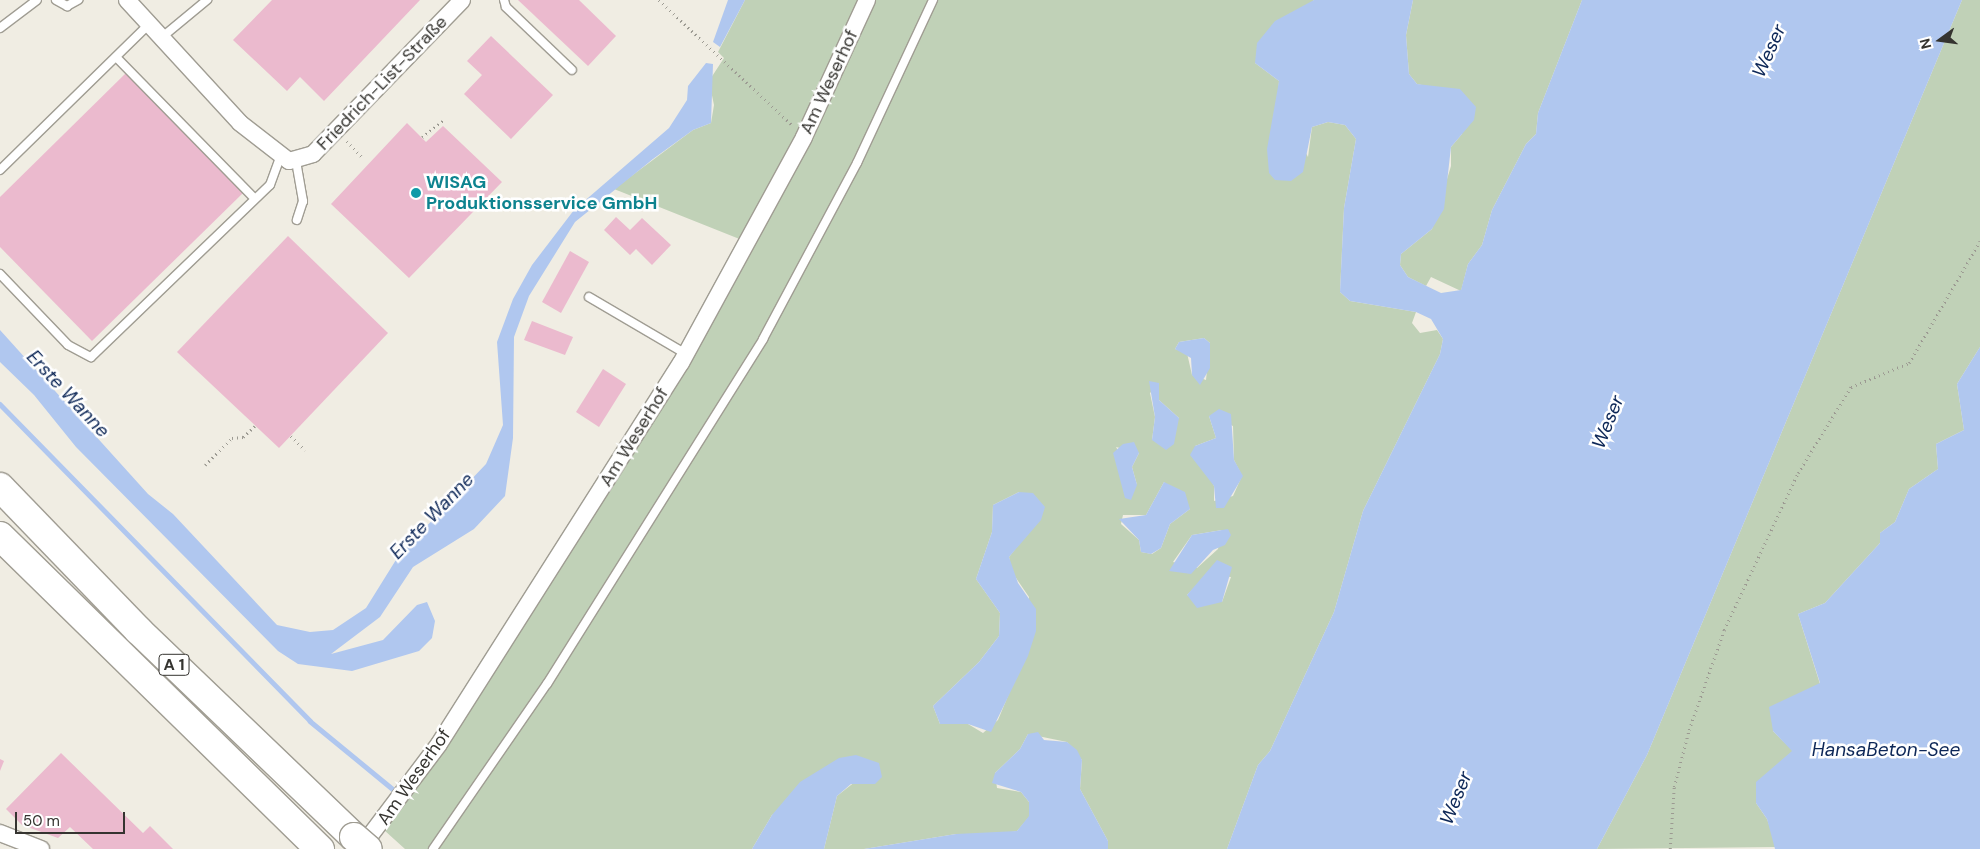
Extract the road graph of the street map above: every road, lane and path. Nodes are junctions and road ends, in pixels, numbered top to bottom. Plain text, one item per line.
1 (37, 0) edge
2 (56, 0) edge
3 (78, 0) edge
4 (127, 0) edge
5 (207, 0) edge
6 (462, 0) edge
7 (504, 0) edge
8 (659, 0) edge
9 (867, 0) edge
10 (933, 0) edge
11 (148, 24) junction
12 (0, 28) edge
13 (161, 38) junction
14 (116, 57) junction
15 (572, 70) dead end
16 (445, 119) dead end
17 (436, 127) junction
18 (439, 130) dead end
19 (338, 131) junction
20 (422, 137) dead end
21 (804, 137) junction
22 (280, 158) junction
23 (363, 158) dead end
24 (296, 161) junction
25 (0, 170) edge
26 (253, 197) junction
27 (297, 220) dead end
28 (1980, 241) edge
29 (0, 274) edge
30 (590, 297) dead end
31 (686, 354) junction
32 (256, 426) dead end
33 (291, 436) dead end
34 (305, 450) dead end
35 (205, 465) dead end
36 (0, 487) edge
37 (0, 536) edge
38 (0, 833) edge
39 (361, 845) edge
40 (41, 849) edge
41 (320, 849) edge
42 (433, 849) edge
43 (1670, 849) edge

1 - 12 lane
2 - 3 lane
4 - 11 street
5 - 13 lane
6 - 19 street, Friedrich-List-Straße
7 - 15 lane
8 - 21 path
9 - 21 street, Am Weserhof
10 - 42 lane
11 - 13 street
11 - 14 lane
13 - 22 street
14 - 25 lane
14 - 26 lane
16 - 17 path
17 - 18 path
17 - 20 path
19 - 23 path
19 - 24 street, Friedrich-List-Straße
21 - 31 street, Am Weserhof
22 - 24 street
22 - 26 lane
24 - 27 lane
26 - 29 lane
28 - 43 path
30 - 31 lane
31 - 39 street, Am Weserhof
32 - 35 path
33 - 34 path
36 - 39 highway, A 1
37 - 41 highway, A 1
38 - 40 street

